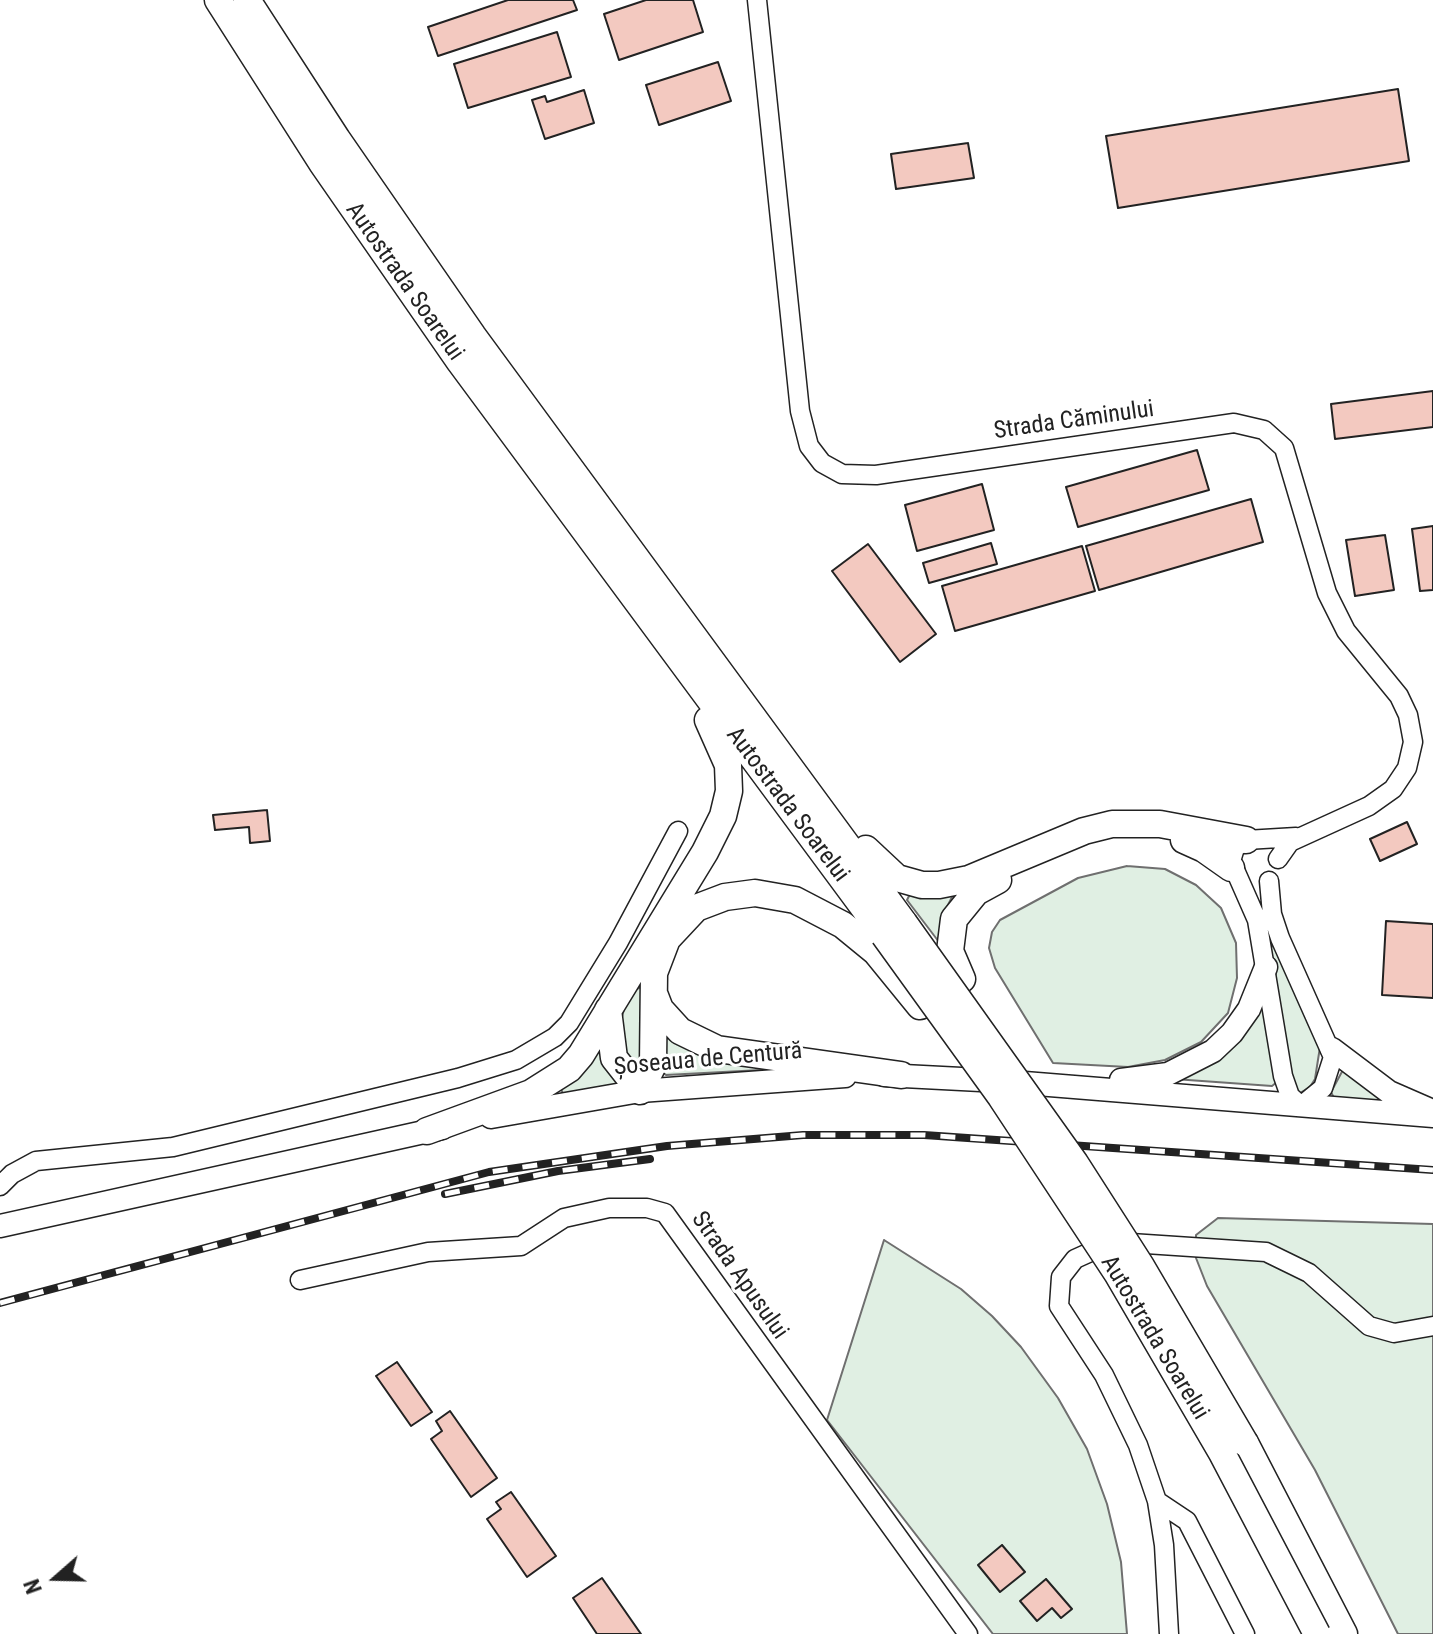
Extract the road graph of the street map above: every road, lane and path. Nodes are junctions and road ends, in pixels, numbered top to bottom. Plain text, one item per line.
1 (218, 0) edge
2 (247, 0) edge
3 (757, 0) edge
4 (408, 288) junction
5 (473, 336) junction
6 (678, 831) dead end
7 (1300, 837) junction
8 (1253, 839) junction
9 (1278, 859) junction
10 (1235, 875) junction
11 (1269, 881) junction
12 (884, 933) junction
13 (610, 956) junction
14 (1266, 967) junction
15 (633, 971) junction
16 (655, 996) junction
17 (608, 1010) junction
18 (1332, 1049) junction
19 (901, 1075) junction
20 (1060, 1086) junction
21 (640, 1091) junction
22 (1301, 1106) junction
23 (1433, 1113) edge
24 (427, 1131) junction
25 (0, 1186) edge
26 (0, 1226) edge
27 (300, 1280) dead end
28 (1433, 1326) edge
29 (1245, 1443) junction
30 (1157, 1501) junction
31 (968, 1634) edge
32 (1169, 1634) edge
33 (1245, 1634) edge
34 (1303, 1634) edge
35 (1317, 1634) edge
36 (1344, 1634) edge

1 - 4 highway, Autostrada Soarelui
2 - 5 highway, Autostrada Soarelui
3 - 7 street, Strada Căminului
4 - 12 highway, Autostrada Soarelui
4 - 15 highway
5 - 8 highway
5 - 12 highway, Autostrada Soarelui
6 - 13 street
7 - 8 street
7 - 9 street, Strada Căminului
8 - 9 street
8 - 10 street
9 - 11 street
10 - 11 street
10 - 14 street
10 - 29 highway, bridge
11 - 18 street
12 - 16 highway
12 - 29 highway, Autostrada Soarelui, bridge
12 - 34 highway
12 - 35 highway, Autostrada Soarelui, bridge
13 - 15 street
13 - 25 street
14 - 20 main road
14 - 22 street
15 - 17 highway
16 - 19 highway
16 - 21 highway
17 - 21 highway
17 - 24 highway
18 - 22 street
18 - 23 main road
19 - 20 main road, Șoseaua de Centură
19 - 21 main road, Șoseaua de Centură
20 - 22 main road, Șoseaua de Centură
21 - 24 main road, Șoseaua de Centură
22 - 23 main road, Șoseaua de Centură
24 - 26 main road, Șoseaua de Centură
27 - 31 street, Strada Apusului
28 - 30 street
29 - 36 highway, Autostrada Soarelui
30 - 32 street
30 - 33 street

